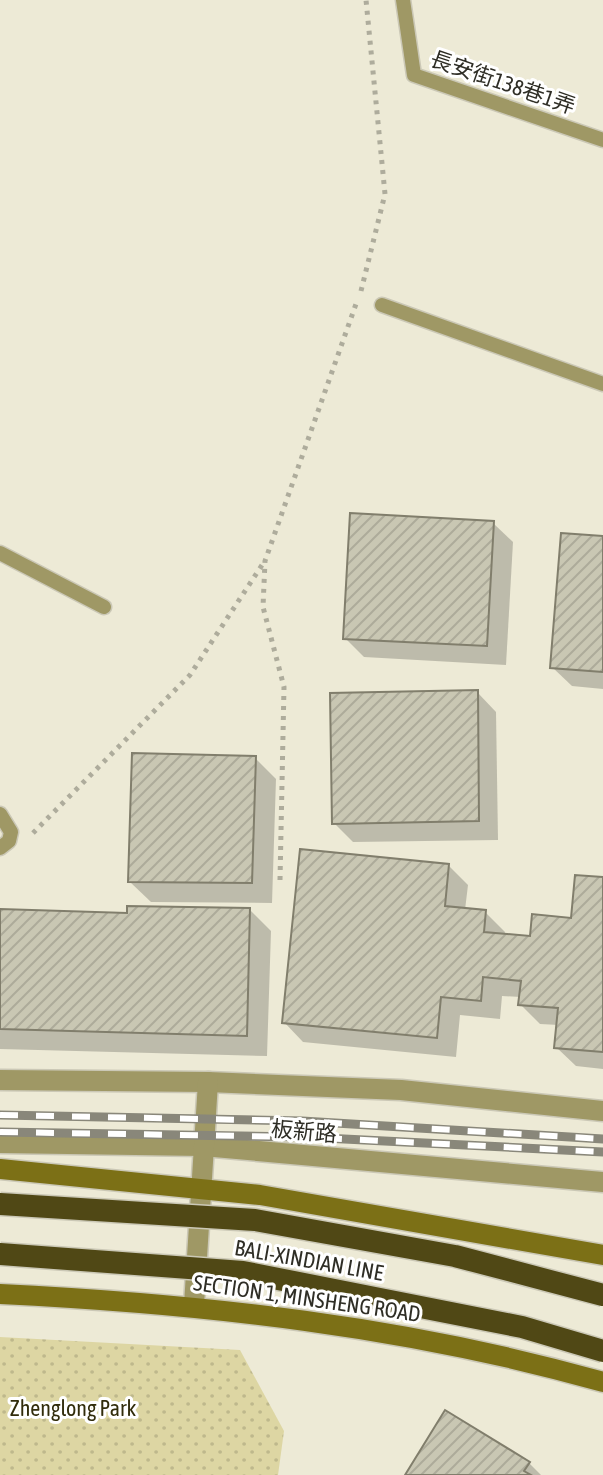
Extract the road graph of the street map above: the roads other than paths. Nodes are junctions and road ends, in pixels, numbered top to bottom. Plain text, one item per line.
1 (403, 0) edge
2 (603, 140) edge
3 (382, 305) dead end
4 (603, 384) edge
5 (0, 553) edge
6 (104, 607) dead end
7 (0, 814) edge
8 (0, 848) edge
9 (0, 1080) edge
10 (208, 1082) junction
11 (603, 1111) edge
12 (0, 1143) edge
13 (203, 1146) junction
14 (0, 1169) edge
15 (603, 1182) edge
16 (200, 1187) junction
17 (0, 1204) edge
18 (0, 1254) edge
19 (603, 1255) edge
20 (0, 1294) edge
21 (603, 1295) edge
22 (194, 1305) junction
23 (603, 1351) edge
24 (603, 1382) edge

1 - 2 lane, 長安街138巷1弄
3 - 4 lane
5 - 6 lane
7 - 8 lane
9 - 10 street, 板新路
10 - 11 street, 板新路
10 - 13 street
12 - 13 street, 板新路
13 - 15 street, 板新路
13 - 16 street
14 - 16 main road
16 - 19 main road
16 - 22 street
17 - 21 highway, BALI-XINDIAN LINE, bridge
18 - 23 highway, BALI-XINDIAN LINE, bridge
20 - 22 main road, SECTION 1, MINSHENG ROAD
22 - 24 main road, SECTION 1, MINSHENG ROAD

